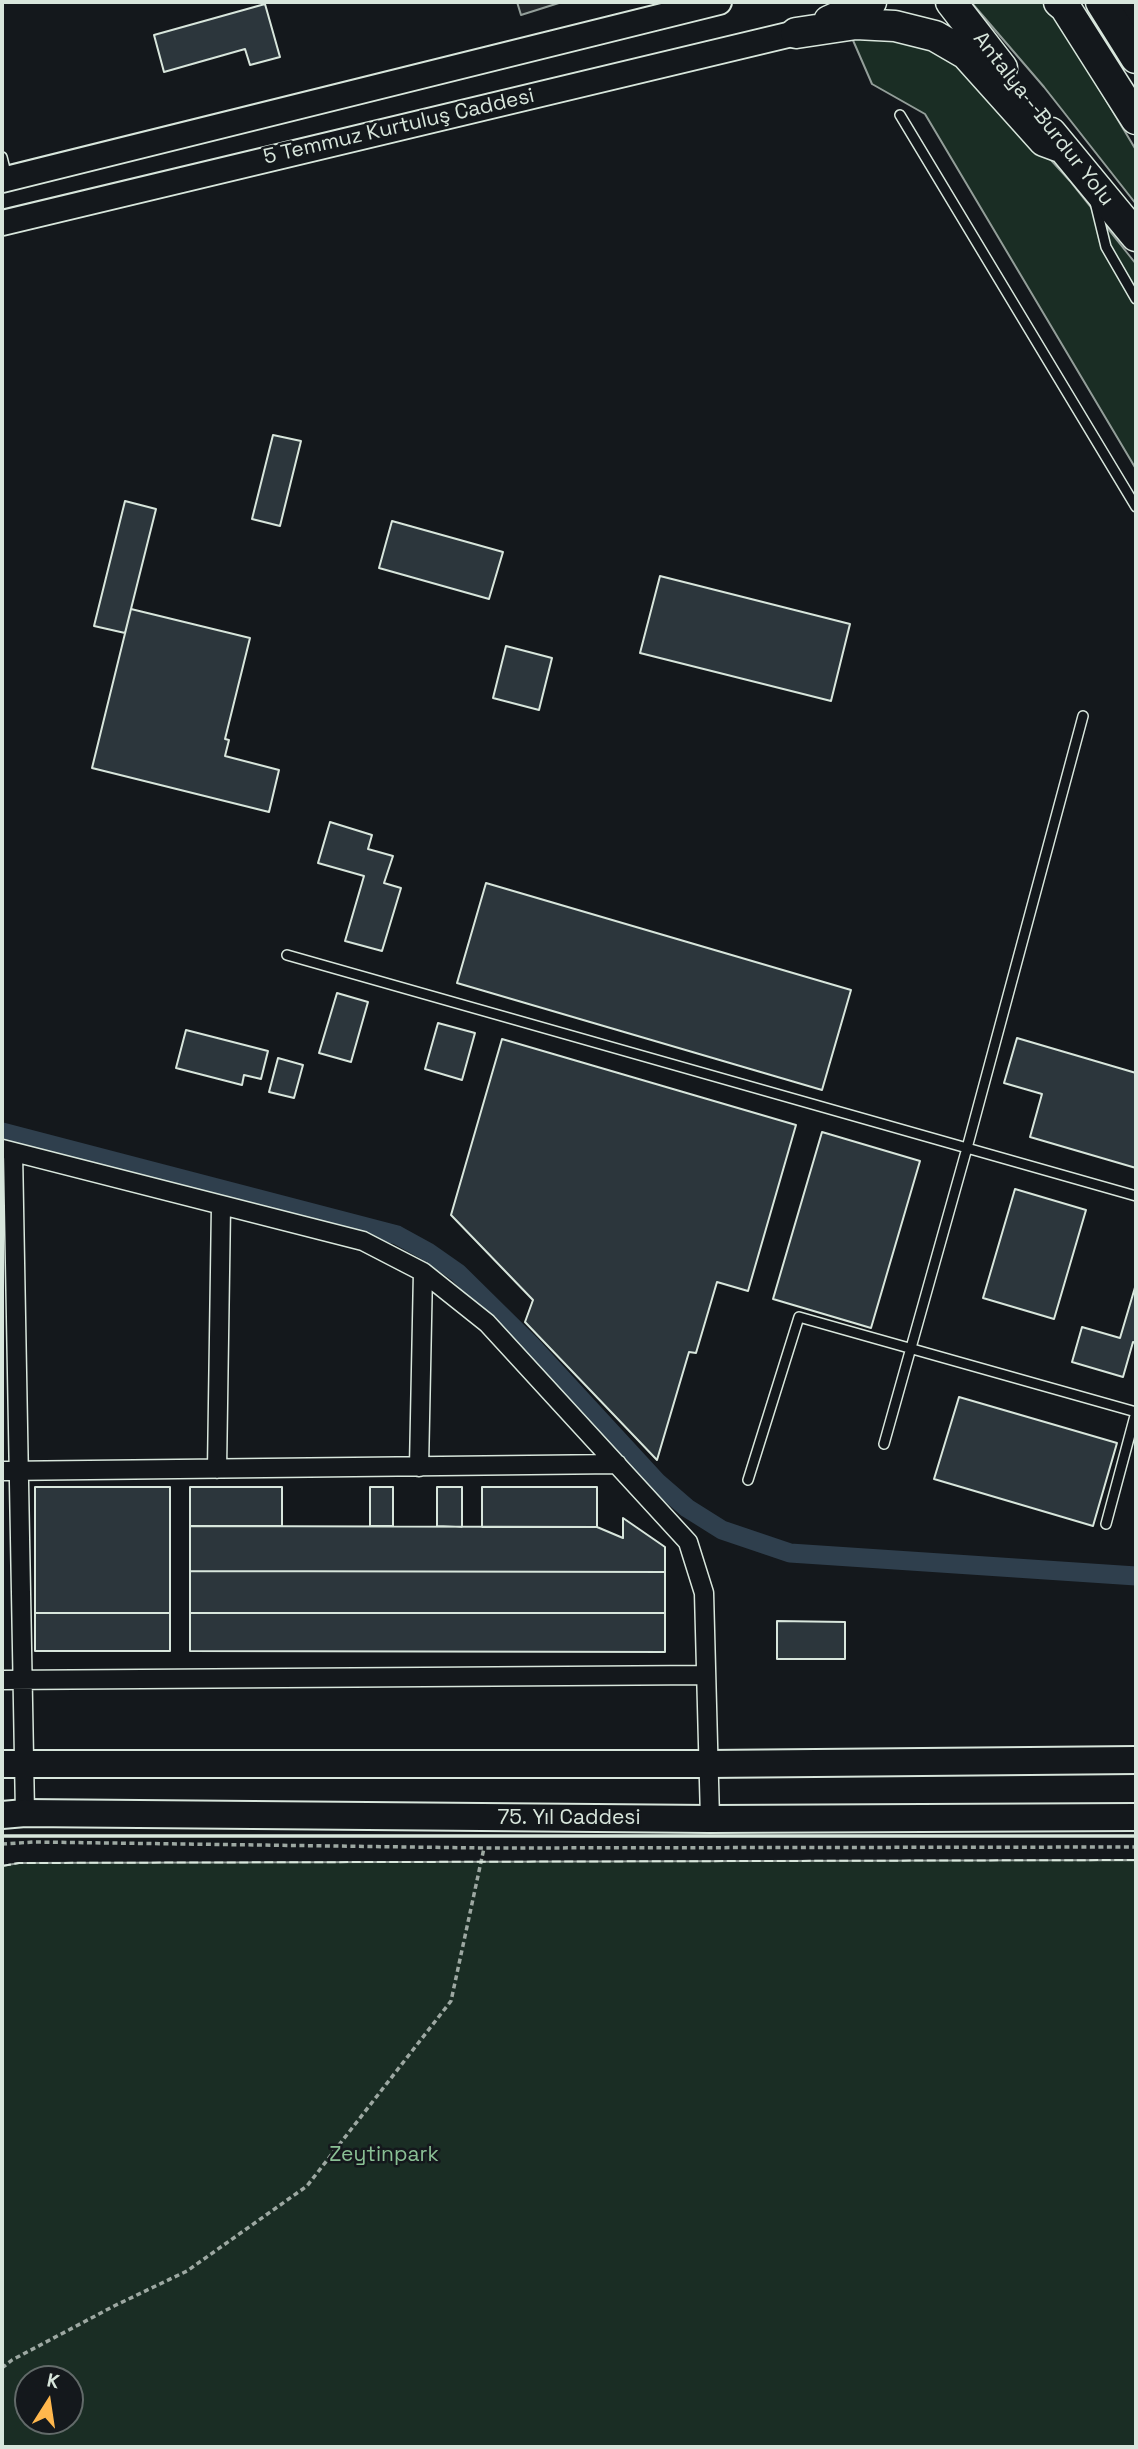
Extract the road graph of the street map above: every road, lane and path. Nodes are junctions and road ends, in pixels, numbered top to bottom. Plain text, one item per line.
1 (688, 2) edge
2 (719, 2) edge
3 (871, 2) edge
4 (951, 2) edge
5 (1059, 2) edge
6 (1101, 2) edge
7 (1126, 2) edge
8 (650, 19) junction
9 (1136, 19) edge
10 (796, 33) junction
11 (1136, 58) edge
12 (900, 115) dead end
13 (1136, 119) edge
14 (1063, 148) junction
15 (4, 172) edge
16 (1090, 180) junction
17 (2, 223) edge
18 (1136, 236) edge
19 (1136, 299) edge
20 (1136, 507) edge
21 (1083, 716) dead end
22 (287, 955) dead end
23 (967, 1148) junction
24 (8, 1151) edge
25 (1136, 1196) edge
26 (221, 1206) junction
27 (423, 1272) junction
28 (911, 1348) junction
29 (884, 1444) dead end
30 (617, 1464) junction
31 (419, 1466) junction
32 (217, 1469) junction
33 (10, 1471) edge
34 (748, 1480) dead end
35 (1106, 1524) dead end
36 (706, 1675) junction
37 (2, 1680) edge
38 (23, 1680) junction
39 (1136, 1760) edge
40 (13, 1763) edge
41 (709, 1764) junction
42 (13, 1814) edge
43 (1136, 1816) edge
44 (710, 1819) junction
45 (2, 1844) edge
46 (1136, 1847) edge
47 (484, 1848) junction
48 (2, 2368) edge

1 - 8 main road
2 - 8 main road, 5 Temmuz Kurtuluş Caddesi
3 - 10 highway
4 - 14 highway, Antalya - Burdur Yolu
5 - 13 highway
6 - 11 highway
7 - 9 main road
8 - 15 main road, 5 Temmuz Kurtuluş Caddesi
10 - 14 highway
10 - 17 main road, 5 Temmuz Kurtuluş Caddesi
12 - 20 lane
14 - 16 highway, Antalya - Burdur Yolu
16 - 18 highway, Antalya - Burdur Yolu
16 - 19 lane
21 - 23 lane
22 - 23 lane
23 - 25 lane
23 - 28 lane
24 - 26 street
24 - 33 street
26 - 27 street
26 - 32 street
27 - 30 street
27 - 31 street
28 - 29 lane
28 - 34 lane
28 - 35 lane
30 - 31 street
30 - 36 street
31 - 32 street
32 - 33 street
33 - 38 street
36 - 38 street
36 - 41 street
37 - 38 street
38 - 40 street
39 - 41 main road
40 - 41 main road
40 - 42 street
41 - 44 street
42 - 44 main road, 75. Yıl Caddesi
43 - 44 main road, 75. Yıl Caddesi
45 - 47 path
46 - 47 path
47 - 48 path

